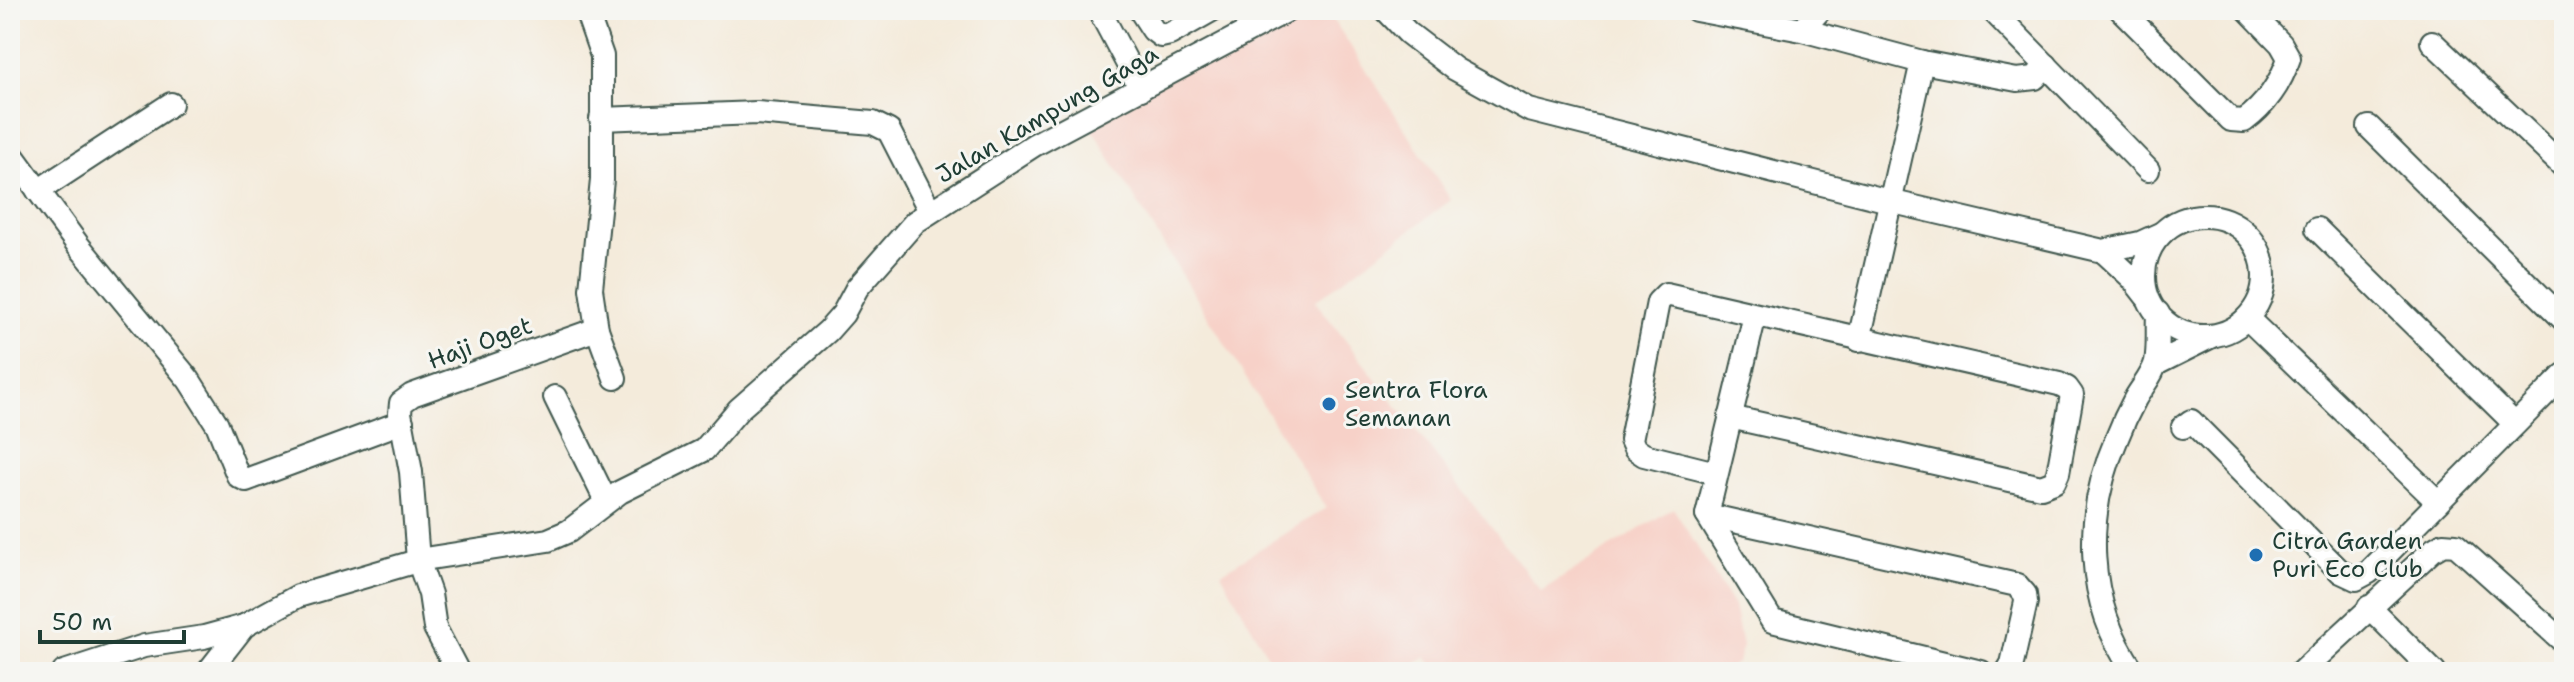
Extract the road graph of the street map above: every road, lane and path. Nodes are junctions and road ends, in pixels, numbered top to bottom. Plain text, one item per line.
1 (586, 10) edge
2 (1099, 10) edge
3 (1140, 10) edge
4 (1212, 10) edge
5 (1288, 10) edge
6 (1386, 10) edge
7 (1696, 10) edge
8 (1820, 10) edge
9 (1992, 10) edge
10 (2121, 10) edge
11 (2248, 10) edge
12 (1802, 30) junction
13 (2432, 42) dead end
14 (1922, 62) junction
15 (2046, 65) junction
16 (1141, 89) junction
17 (171, 104) dead end
18 (601, 119) junction
19 (2369, 127) dead end
20 (10, 152) edge
21 (2564, 167) edge
22 (2148, 170) dead end
23 (38, 191) junction
24 (1889, 201) junction
25 (930, 211) junction
26 (2317, 229) dead end
27 (2162, 233) junction
28 (2103, 251) junction
29 (2154, 308) junction
30 (1755, 315) junction
31 (2247, 318) junction
32 (2564, 320) edge
33 (597, 329) junction
34 (2214, 335) junction
35 (1859, 340) junction
36 (2156, 364) junction
37 (2564, 375) edge
38 (615, 378) dead end
39 (555, 397) dead end
40 (1730, 417) junction
41 (402, 422) junction
42 (2515, 424) junction
43 (2183, 427) dead end
44 (1716, 473) junction
45 (606, 501) junction
46 (2438, 502) junction
47 (1707, 515) junction
48 (418, 560) junction
49 (2369, 607) junction
50 (244, 626) junction
51 (2564, 642) edge
52 (64, 672) edge
53 (208, 672) edge
54 (458, 672) edge
55 (1981, 672) edge
56 (2007, 672) edge
57 (2134, 672) edge
58 (2301, 672) edge
59 (2434, 672) edge

1 - 18 street
2 - 16 street
3 - 4 street
5 - 16 street, Jalan Kampung Gaga
6 - 24 street
7 - 12 street
8 - 12 street
9 - 15 street
10 - 11 street
12 - 14 street
13 - 21 street
14 - 15 street
14 - 24 street
15 - 22 street
16 - 25 street, Jalan Kampung Gaga
17 - 23 street
18 - 25 street
18 - 33 street
19 - 32 street
20 - 23 street
23 - 41 street
24 - 28 street
24 - 35 street
25 - 45 street, Jalan Kampung Gaga
26 - 42 street
27 - 28 street
27 - 29 street
27 - 31 street
28 - 29 street
29 - 34 street
29 - 36 street
30 - 35 street
30 - 40 street
30 - 44 street
31 - 34 street
31 - 46 street
33 - 38 street
33 - 41 street, Haji Oget
34 - 36 street
35 - 40 street
36 - 57 street
37 - 42 street
39 - 45 street
40 - 44 street
41 - 48 street
42 - 46 street
43 - 46 street
44 - 47 street
45 - 48 street, Jalan Kampung Gaga
47 - 55 street
47 - 56 street
48 - 50 street, Jalan Kampung Gaga
48 - 54 street
49 - 51 street
49 - 58 street
49 - 59 street
50 - 52 street
50 - 53 street

